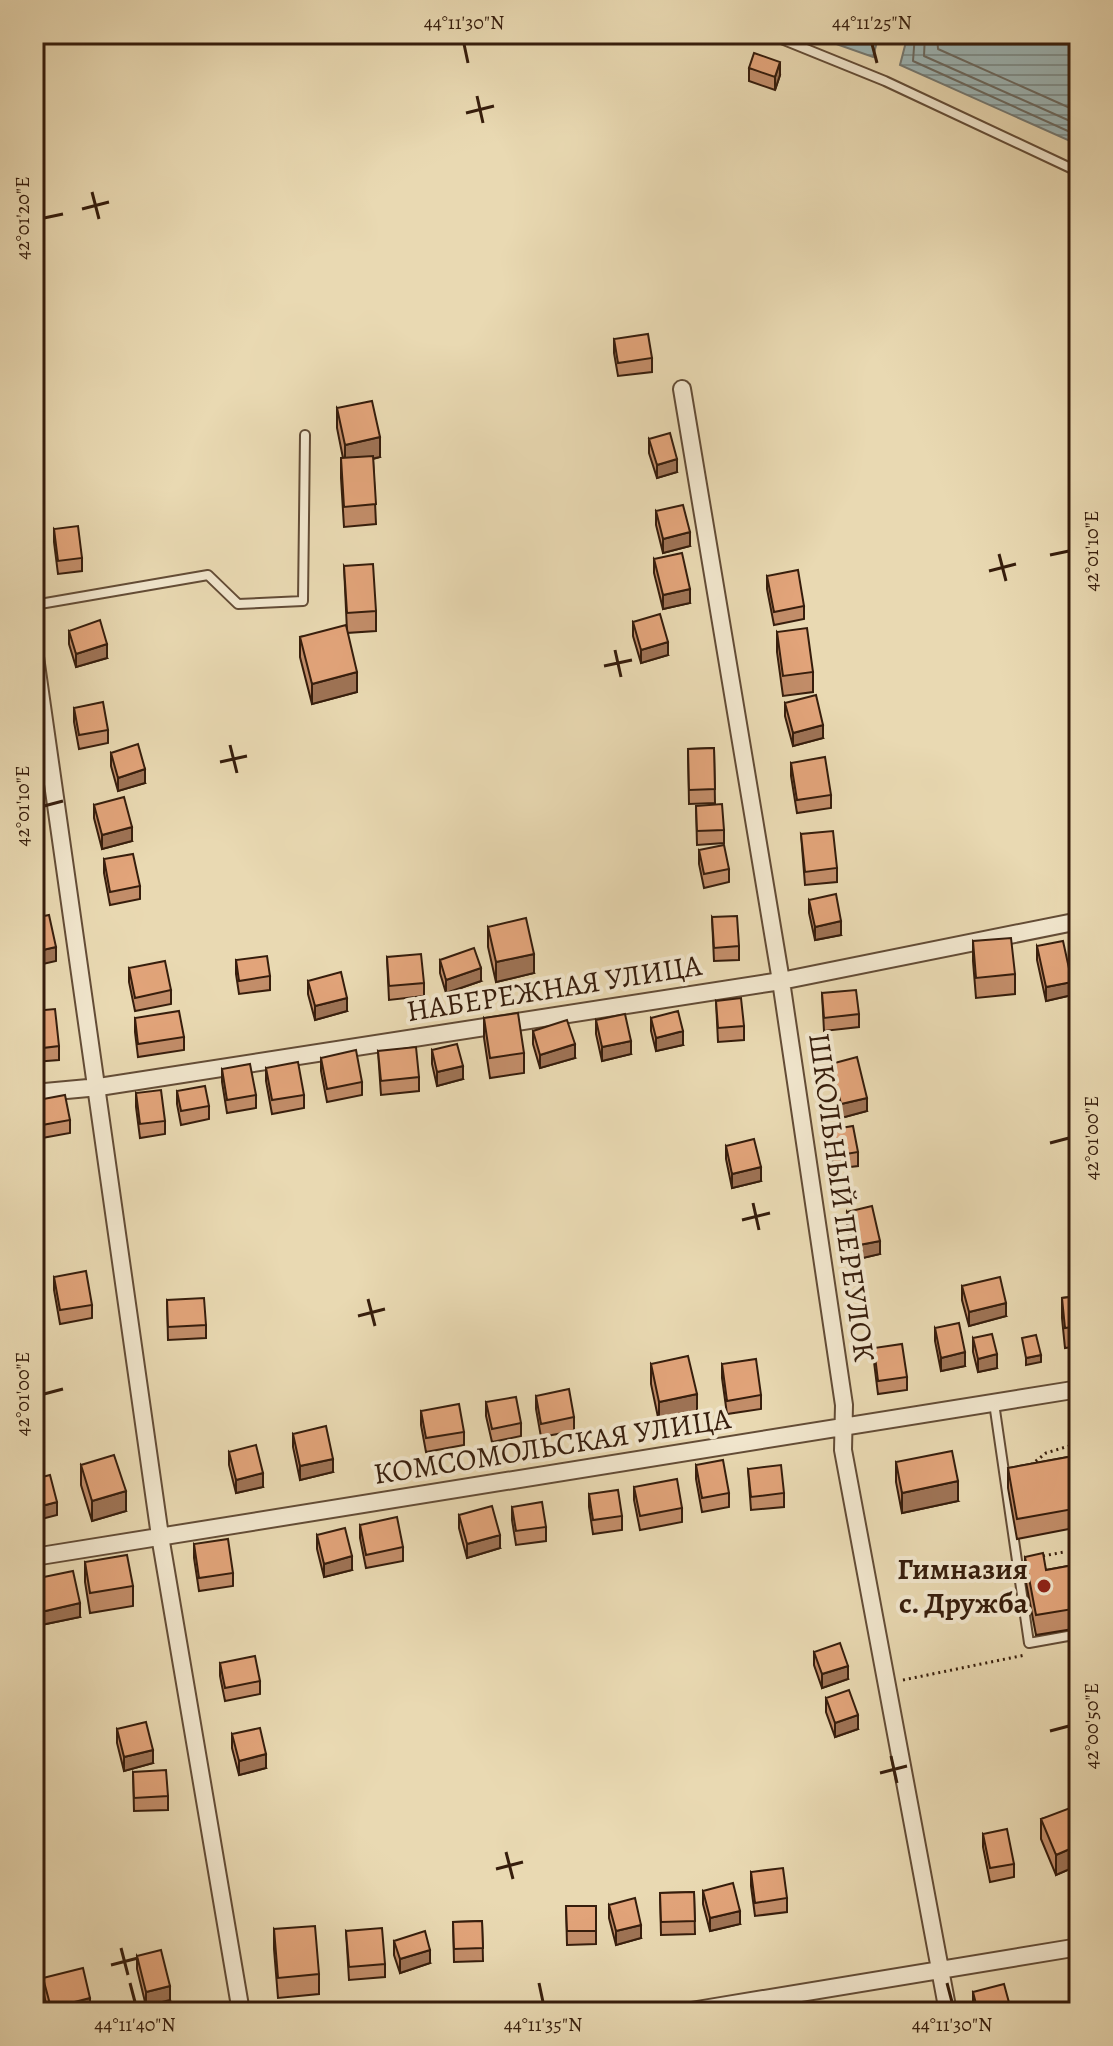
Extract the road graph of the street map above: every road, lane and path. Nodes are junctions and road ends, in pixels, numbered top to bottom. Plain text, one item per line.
1 (769, 34) edge
2 (1079, 172) edge
3 (682, 389) dead end
4 (305, 435) dead end
5 (34, 605) edge
6 (34, 650) edge
7 (1079, 921) edge
8 (781, 981) junction
9 (99, 1087) junction
10 (34, 1093) edge
11 (1079, 1389) edge
12 (994, 1403) junction
13 (843, 1428) junction
14 (1079, 1443) edge
15 (1003, 1480) junction
16 (160, 1536) junction
17 (1064, 1552) dead end
18 (34, 1557) edge
19 (1015, 1560) junction
20 (1079, 1634) edge
21 (1029, 1643) junction
22 (895, 1681) dead end
23 (1079, 1947) edge
24 (941, 1970) junction
25 (241, 2012) edge
26 (685, 2012) edge
27 (948, 2012) edge

1 - 2 lane
3 - 8 street, ШКОЛЬНЫЙ ПЕРЕУЛОК
4 - 5 lane
6 - 9 street
7 - 8 street, НАБЕРЕЖНАЯ УЛИЦА
8 - 9 street, НАБЕРЕЖНАЯ УЛИЦА
8 - 13 street, ШКОЛЬНЫЙ ПЕРЕУЛОК
9 - 10 street, НАБЕРЕЖНАЯ УЛИЦА
9 - 16 street
11 - 12 street, КОМСОМОЛЬСКАЯ УЛИЦА
12 - 13 street, КОМСОМОЛЬСКАЯ УЛИЦА
12 - 15 lane
13 - 16 street, КОМСОМОЛЬСКАЯ УЛИЦА
13 - 24 street, ШКОЛЬНЫЙ ПЕРЕУЛОК
14 - 15 path
15 - 19 lane
16 - 18 street, КОМСОМОЛЬСКАЯ УЛИЦА
16 - 25 street
17 - 19 path
19 - 21 lane
20 - 21 lane
21 - 22 path
23 - 24 street
24 - 26 street
24 - 27 street, ШКОЛЬНЫЙ ПЕРЕУЛОК

